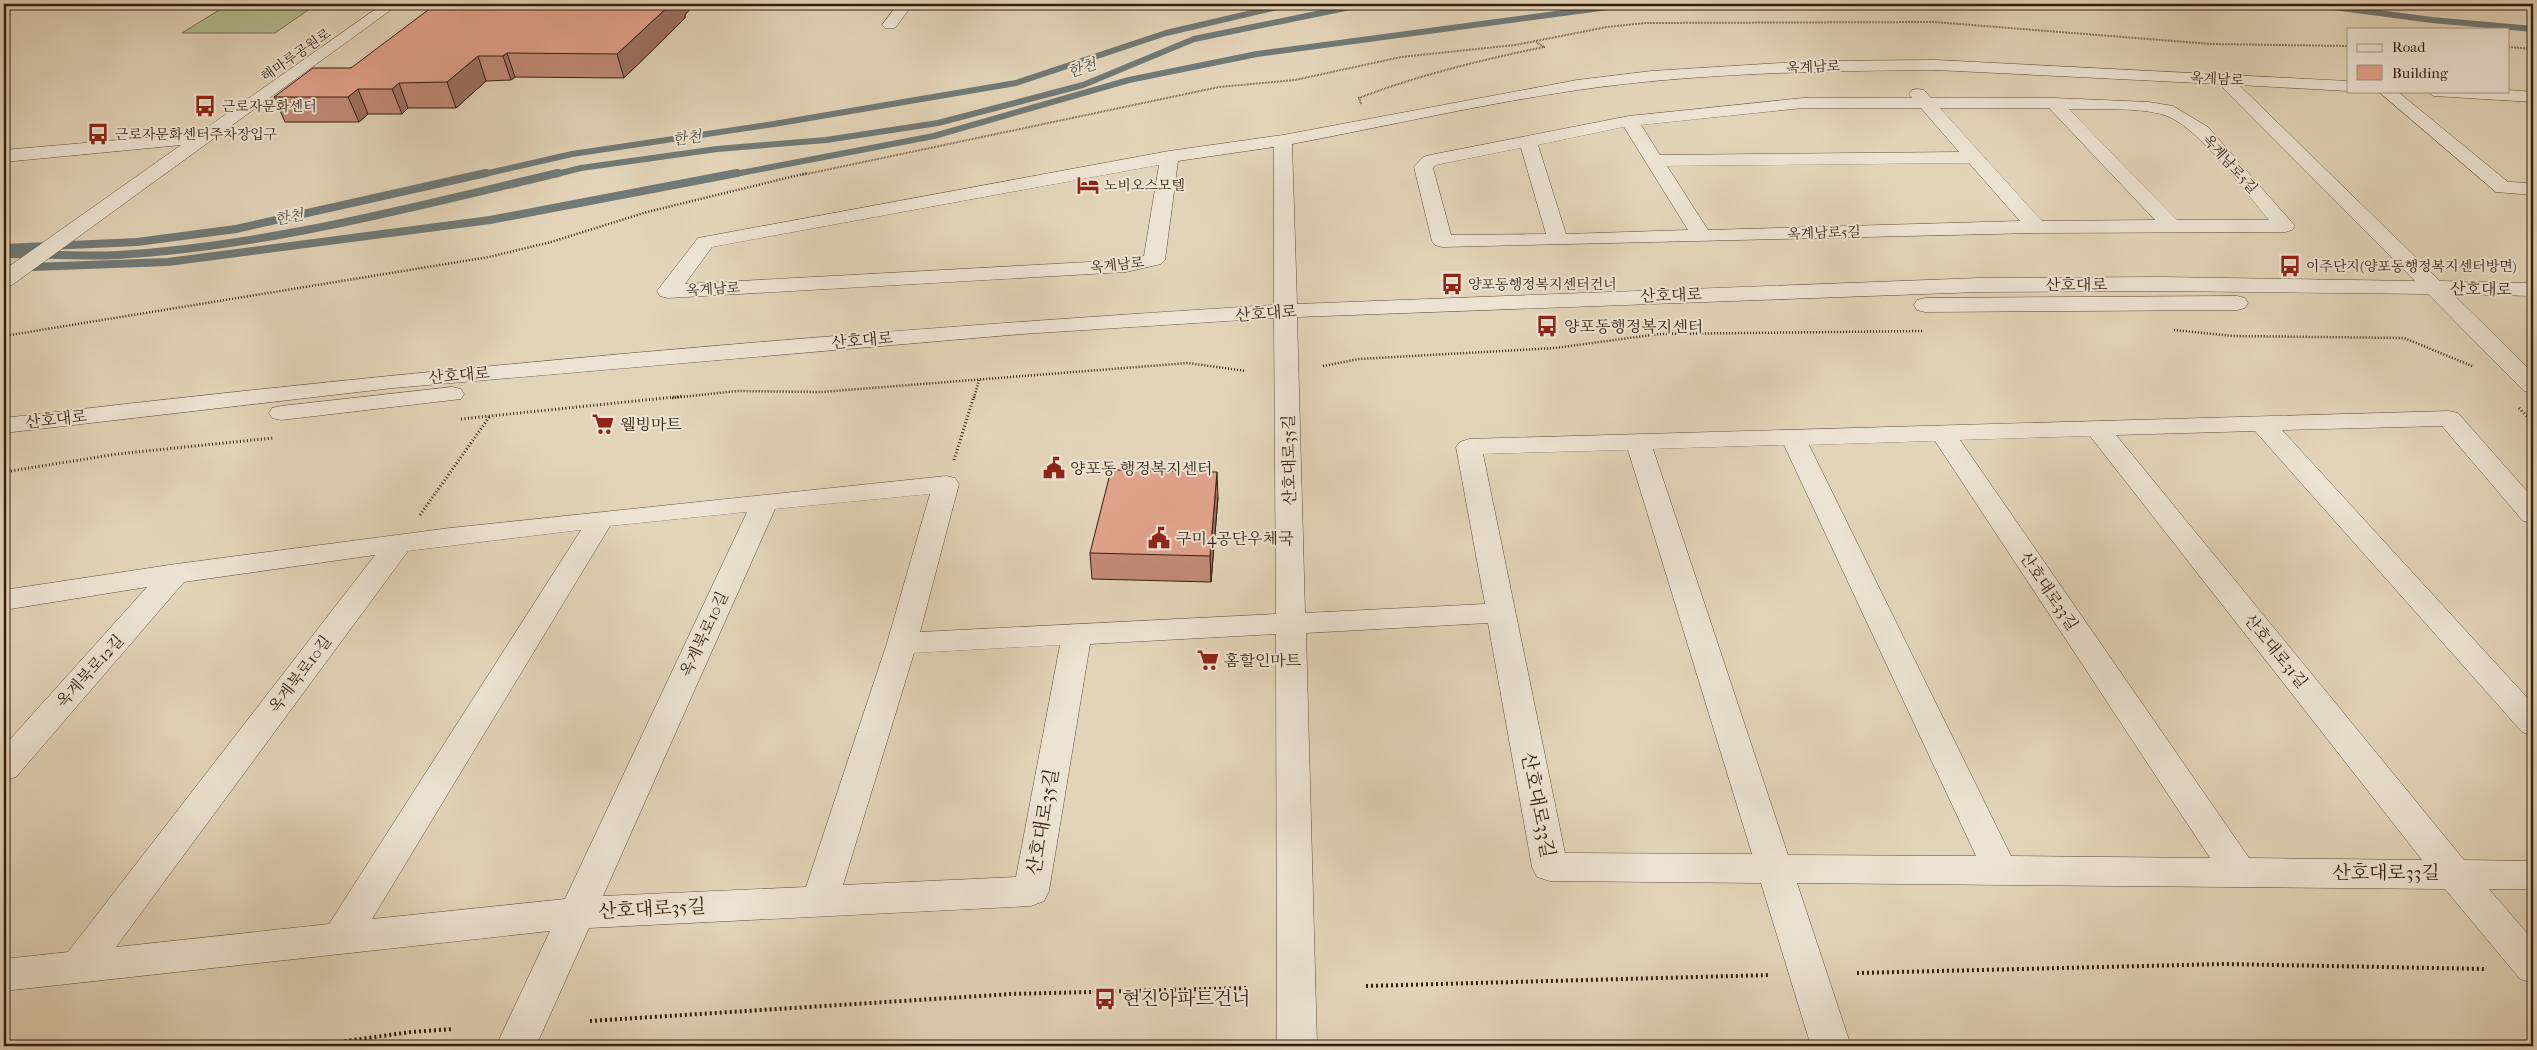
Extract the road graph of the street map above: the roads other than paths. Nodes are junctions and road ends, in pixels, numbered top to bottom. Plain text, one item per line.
1 (8, 4) edge
2 (369, 4) edge
3 (392, 4) edge
4 (906, 4) edge
5 (4, 6) edge
6 (890, 25) dead end
7 (1892, 65) junction
8 (2223, 79) junction
9 (2347, 86) edge
10 (2387, 92) edge
11 (2450, 92) edge
12 (2533, 97) edge
13 (2054, 102) junction
14 (1926, 103) junction
15 (1629, 121) junction
16 (203, 138) junction
17 (173, 140) junction
18 (1283, 140) junction
19 (1528, 141) junction
20 (4, 156) edge
21 (1169, 156) junction
22 (1974, 156) junction
23 (1655, 161) junction
24 (2533, 189) edge
25 (2036, 227) junction
26 (2172, 227) junction
27 (1702, 236) junction
28 (1558, 240) junction
29 (4, 258) edge
30 (4, 280) edge
31 (2533, 283) edge
32 (2533, 289) edge
33 (2442, 296) junction
34 (2533, 304) edge
35 (1286, 319) junction
36 (2533, 386) edge
37 (4, 424) edge
38 (2262, 424) junction
39 (2097, 429) junction
40 (1942, 434) junction
41 (1793, 438) junction
42 (4, 442) edge
43 (1638, 442) junction
44 (764, 504) junction
45 (2533, 515) edge
46 (601, 519) junction
47 (399, 544) junction
48 (176, 573) junction
49 (4, 600) edge
50 (1500, 613) junction
51 (1292, 624) junction
52 (1077, 634) junction
53 (902, 643) junction
54 (2533, 724) edge
55 (4, 768) edge
56 (1774, 868) junction
57 (2000, 870) junction
58 (2239, 872) junction
59 (2454, 874) junction
60 (2533, 874) edge
61 (820, 900) junction
62 (575, 914) junction
63 (339, 940) junction
64 (79, 967) junction
65 (2533, 967) edge
66 (4, 975) edge
67 (516, 1046) edge
68 (1297, 1046) edge
69 (1831, 1046) edge

1 - 5 street
2 - 17 street, 해마루공원로
3 - 16 street, 해마루공원로
4 - 6 street
7 - 8 street, 옥계남로
7 - 14 street
7 - 18 street, 옥계남로
8 - 9 street, 옥계남로
8 - 33 street
10 - 24 street
11 - 12 street
13 - 14 street, 옥계남로5길
13 - 26 street
13 - 26 street, 옥계남로5길
14 - 15 street, 옥계남로5길
14 - 22 street
15 - 19 street, 옥계남로5길
15 - 23 street
16 - 17 street
16 - 30 street, 해마루공원로
17 - 20 street
17 - 29 street, 해마루공원로
18 - 21 street, 옥계남로
18 - 35 street
19 - 28 street
19 - 28 street, 옥계남로5길
21 - 21 street, 옥계남로
22 - 23 street
22 - 25 street
23 - 27 street
25 - 26 street, 옥계남로5길
25 - 27 street, 옥계남로5길
27 - 28 street, 옥계남로5길
31 - 33 street
32 - 33 street, 산호대로
33 - 34 street, 산호대로
33 - 35 street, 산호대로
33 - 36 street
35 - 37 street, 산호대로
35 - 42 street, 산호대로
35 - 51 street, 산호대로35길
38 - 39 street
38 - 45 street
38 - 54 street
39 - 40 street
39 - 59 street, 산호대로31길
40 - 41 street, 산호대로33길
40 - 58 street, 산호대로33길
41 - 43 street, 산호대로33길
41 - 57 street
43 - 50 street, 산호대로33길
43 - 56 street
44 - 46 street
44 - 53 street
44 - 62 street, 옥계북로10길
46 - 47 street
46 - 63 street
47 - 48 street
47 - 64 street, 옥계북로10길
48 - 49 street
48 - 55 street, 옥계북로12길
50 - 51 street
50 - 56 street, 산호대로33길
51 - 52 street
51 - 68 street, 산호대로35길
52 - 53 street
52 - 61 street, 산호대로35길
53 - 61 street
56 - 57 street, 산호대로33길
56 - 69 street
57 - 58 street, 산호대로33길
58 - 59 street, 산호대로33길
59 - 60 street, 산호대로33길
59 - 65 street, 산호대로31길
61 - 62 street, 산호대로35길
62 - 63 street
62 - 67 street, 옥계북로10길
63 - 64 street
64 - 66 street

